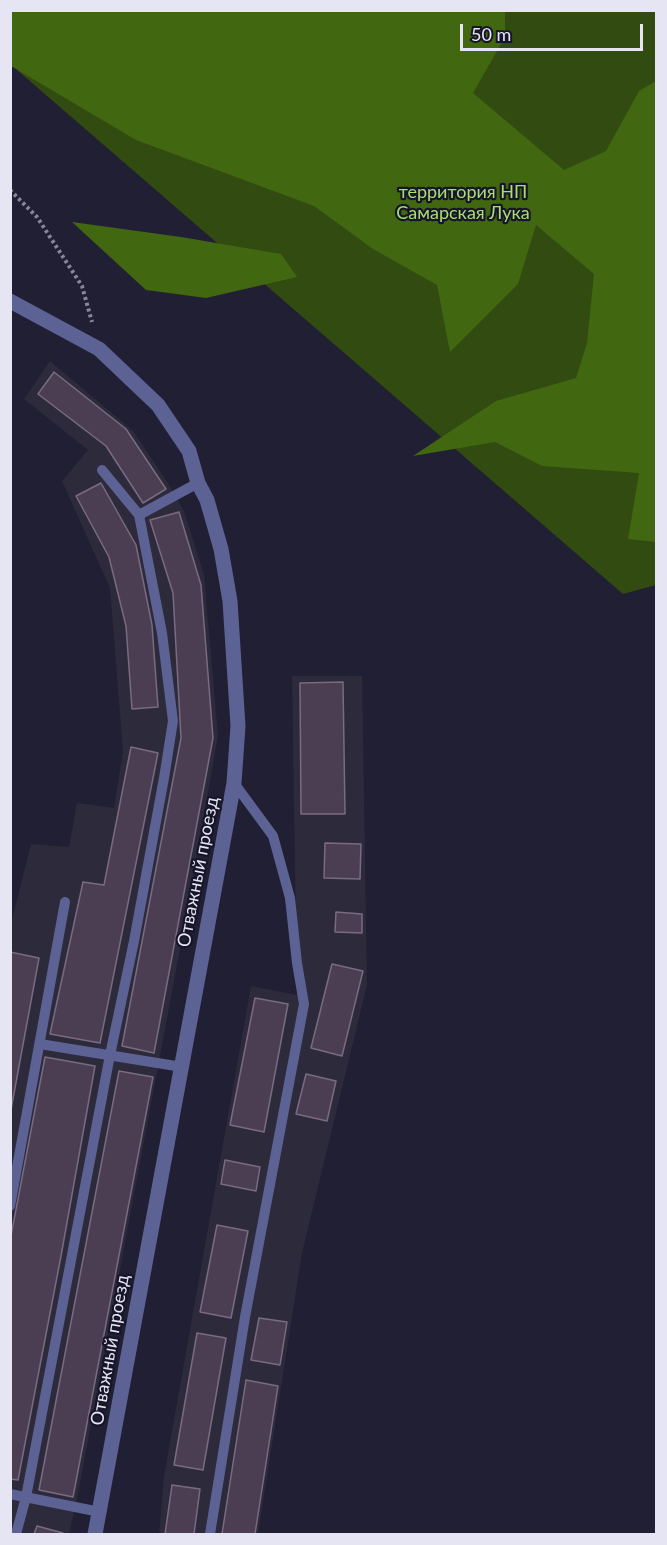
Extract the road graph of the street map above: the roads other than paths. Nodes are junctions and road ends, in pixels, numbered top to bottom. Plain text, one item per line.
1 (10, 300) edge
2 (102, 471) dead end
3 (198, 483) junction
4 (139, 515) junction
5 (234, 783) junction
6 (65, 902) dead end
7 (40, 1044) junction
8 (110, 1055) junction
9 (182, 1067) junction
10 (10, 1206) edge
11 (10, 1494) edge
12 (26, 1497) junction
13 (99, 1512) junction
14 (16, 1534) edge
15 (95, 1534) edge
16 (210, 1534) edge

1 - 3 street, Отважный проезд
2 - 4 lane
3 - 4 lane
3 - 5 street, Отважный проезд
4 - 8 lane
5 - 9 street, Отважный проезд
5 - 16 lane
6 - 7 lane
7 - 8 lane
7 - 10 lane
8 - 9 lane
8 - 12 lane
9 - 13 street, Отважный проезд
11 - 12 lane
12 - 13 lane
12 - 14 lane
13 - 15 street, Отважный проезд

